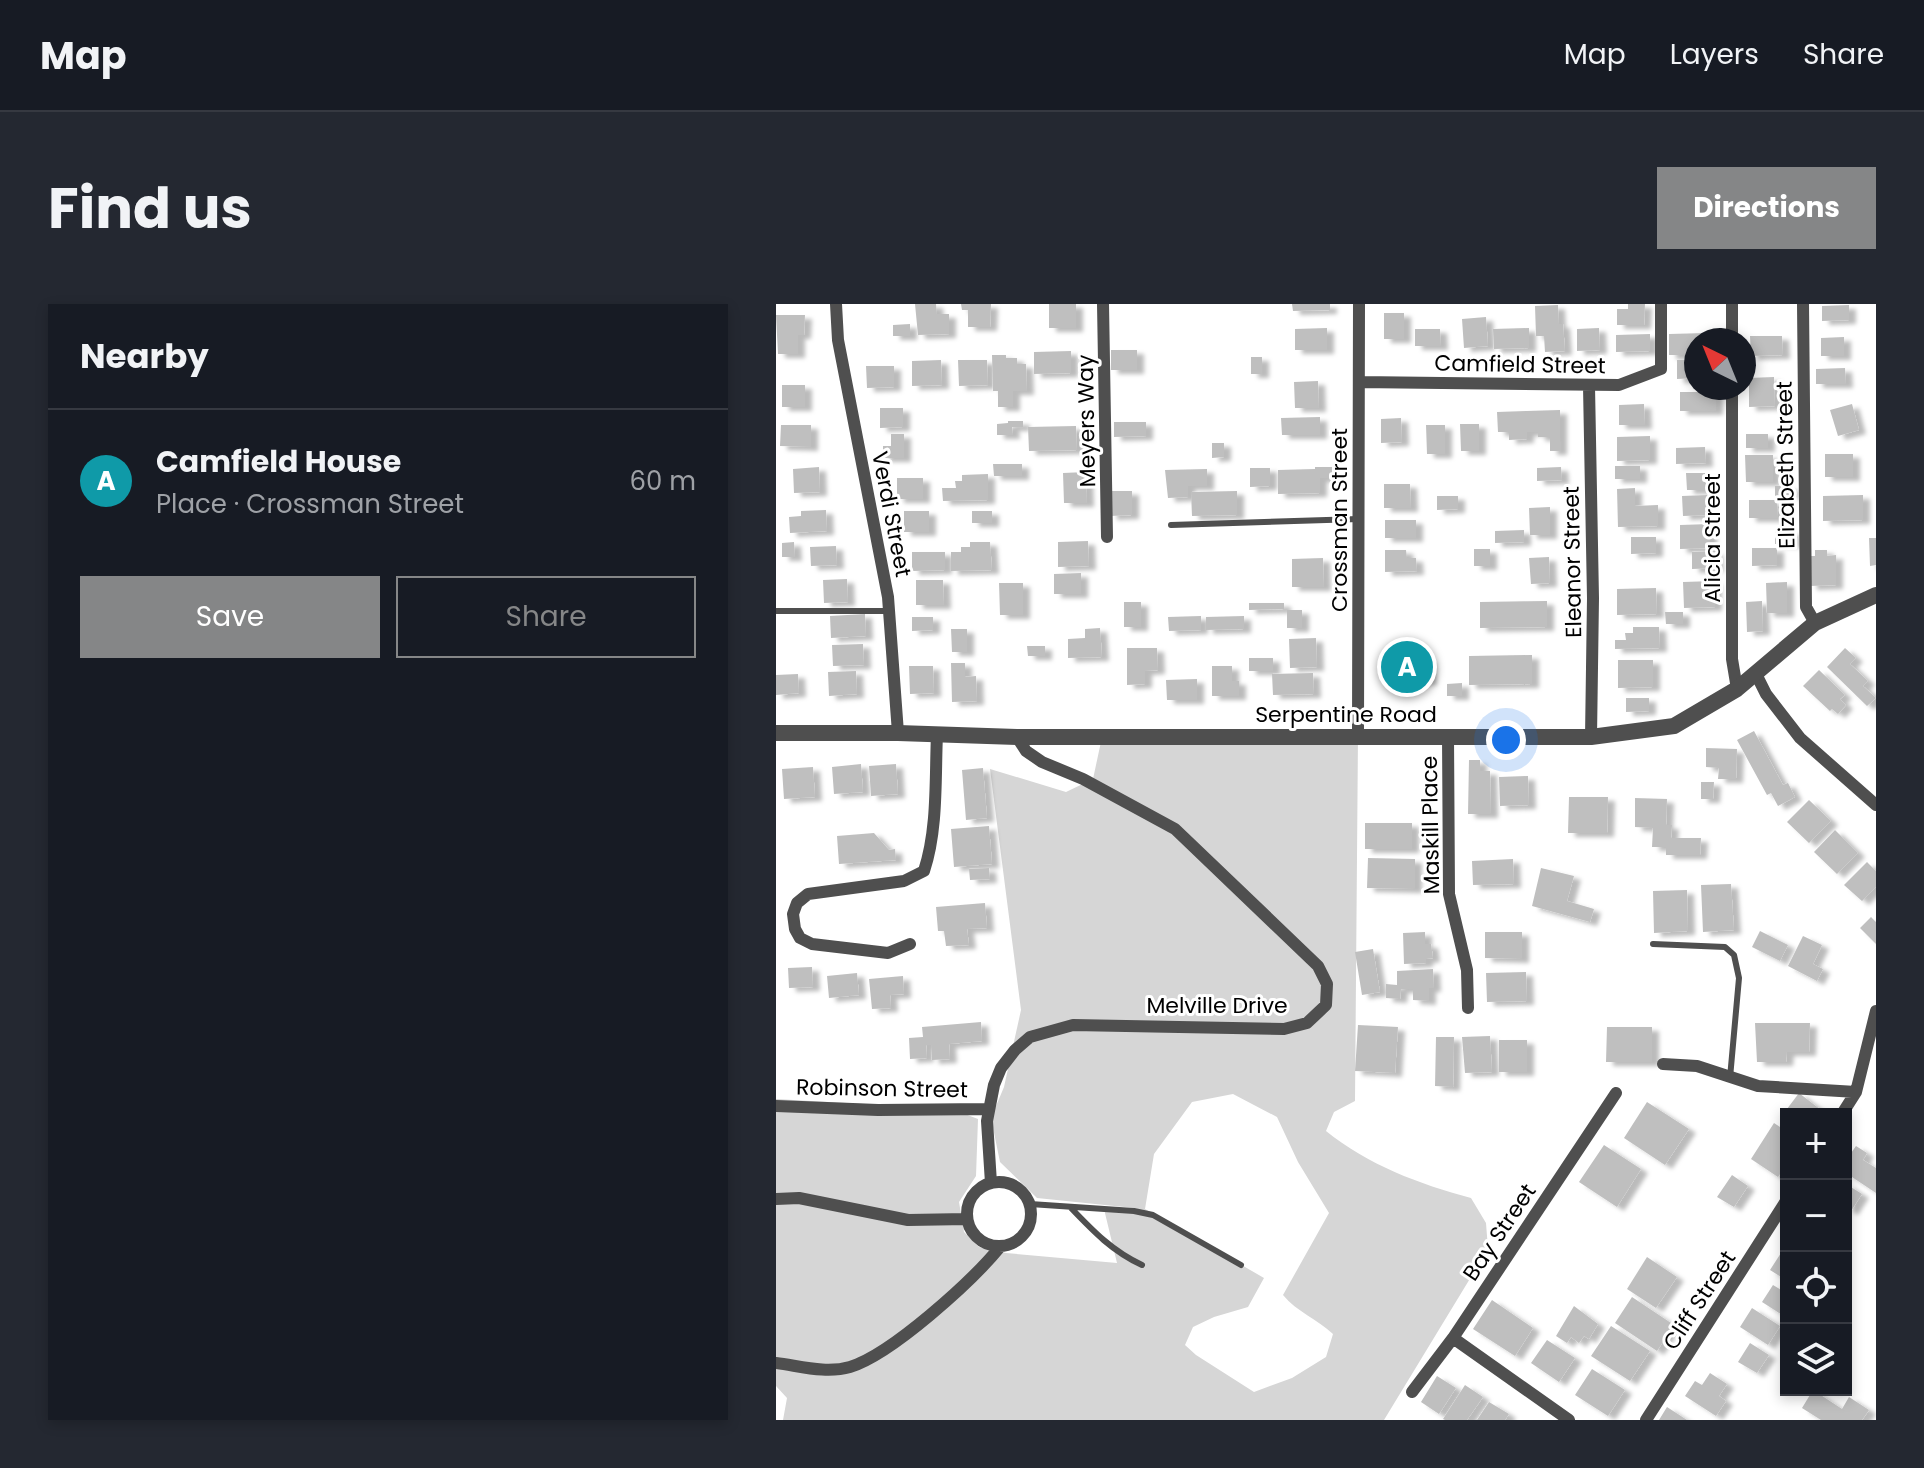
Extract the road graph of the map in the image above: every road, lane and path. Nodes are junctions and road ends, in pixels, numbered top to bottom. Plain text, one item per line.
1 (836, 304) edge
2 (1103, 304) edge
3 (1359, 304) edge
4 (1661, 304) edge
5 (1732, 304) edge
6 (1803, 304) edge
7 (1732, 328) edge
8 (1359, 382) junction
9 (1589, 386) junction
10 (1732, 400) edge
11 (1359, 519) junction
12 (1171, 525) dead end
13 (1107, 537) dead end
14 (1876, 595) edge
15 (889, 610) junction
16 (776, 611) edge
17 (1815, 623) junction
18 (1755, 672) junction
19 (1737, 689) junction
20 (776, 733) edge
21 (898, 733) junction
22 (937, 734) junction
23 (1358, 735) junction
24 (1448, 736) junction
25 (1017, 737) junction
26 (1591, 737) junction
27 (1876, 805) edge
28 (910, 944) dead end
29 (1653, 944) dead end
30 (1468, 1008) dead end
31 (1876, 1011) edge
32 (1663, 1064) dead end
33 (1730, 1078) junction
34 (1856, 1092) junction
35 (1616, 1093) dead end
36 (776, 1106) edge
37 (1846, 1108) edge
38 (988, 1109) junction
39 (991, 1183) junction
40 (776, 1199) edge
41 (1030, 1204) junction
42 (1071, 1208) junction
43 (1780, 1210) edge
44 (967, 1219) junction
45 (1000, 1247) junction
46 (1142, 1265) dead end
47 (1241, 1265) dead end
48 (1453, 1338) junction
49 (776, 1363) edge
50 (1412, 1392) dead end
51 (1569, 1420) edge
52 (1646, 1420) edge

1 - 15 street, Verdi Street
2 - 13 street, Meyers Way
3 - 8 street, Crossman Street
4 - 9 street, Camfield Street
5 - 7 street
6 - 17 street, Elizabeth Street
8 - 9 street, Camfield Street
8 - 11 street, Crossman Street
9 - 26 street, Eleanor Street
10 - 19 street, Alicia Street
11 - 12 lane
11 - 23 street, Crossman Street
14 - 17 street, Serpentine Road
15 - 16 lane
15 - 21 street, Verdi Street
17 - 18 street, Serpentine Road
18 - 19 street, Serpentine Road
18 - 27 street
19 - 26 street, Serpentine Road
20 - 21 street, Serpentine Road
21 - 22 street, Serpentine Road
22 - 25 street, Serpentine Road
22 - 28 street
23 - 24 street, Serpentine Road
23 - 25 street, Serpentine Road
24 - 26 street, Serpentine Road
24 - 30 street, Maskill Place
25 - 38 street, Melville Drive
29 - 33 lane
31 - 34 street
32 - 33 street
33 - 34 street
34 - 37 street
35 - 48 street, Bay Street
36 - 38 street, Robinson Street
38 - 39 street, Melville Drive
39 - 41 street
39 - 44 street
40 - 44 street
41 - 42 lane
41 - 45 street
42 - 46 lane
42 - 47 lane
43 - 52 street, Cliff Street
44 - 45 street
45 - 49 street
48 - 50 street, Bay Street
48 - 51 street

